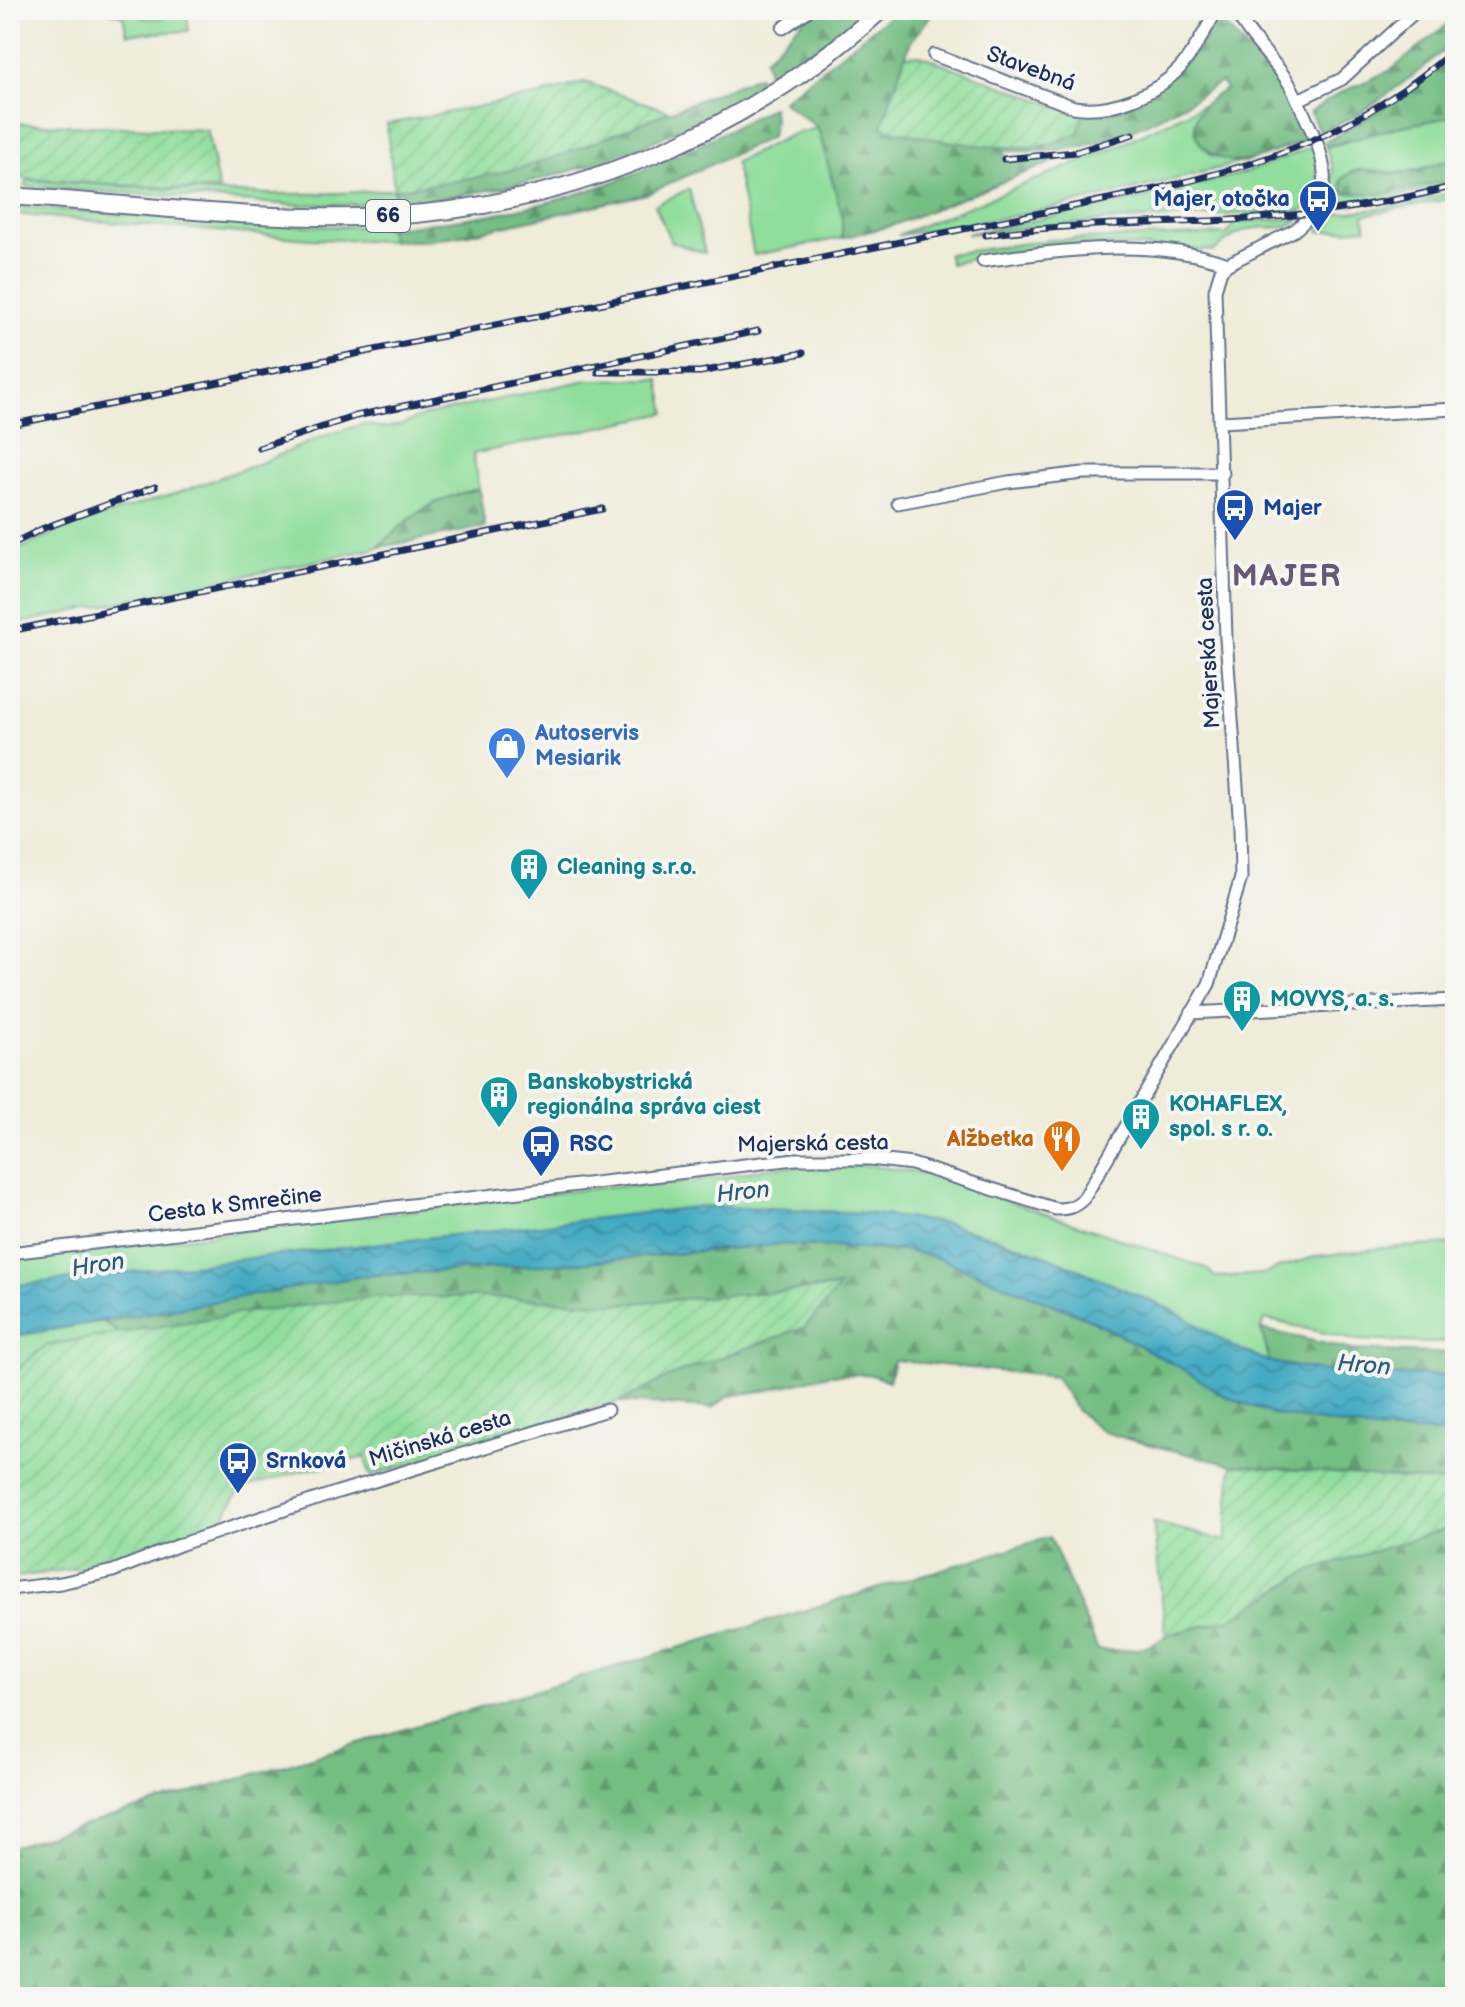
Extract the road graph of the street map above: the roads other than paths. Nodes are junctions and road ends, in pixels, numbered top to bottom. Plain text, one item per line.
1 (809, 10) edge
2 (881, 10) edge
3 (1217, 10) edge
4 (1235, 10) edge
5 (1417, 10) edge
6 (783, 28) dead end
7 (934, 55) dead end
8 (1298, 100) junction
9 (10, 196) edge
10 (983, 261) dead end
11 (1228, 264) junction
12 (1455, 409) edge
13 (1221, 422) junction
14 (1223, 473) junction
15 (898, 503) dead end
16 (1455, 1000) edge
17 (1191, 1013) junction
18 (464, 1198) joint
19 (10, 1253) edge
20 (607, 1410) dead end
21 (10, 1589) edge

1 - 6 street
2 - 9 main road, 66
3 - 7 street, Stavebná
4 - 8 street
5 - 8 street
8 - 11 street
10 - 11 street
11 - 13 street, Majerská cesta
12 - 13 street
13 - 14 street, Majerská cesta
14 - 15 street
14 - 17 street, Majerská cesta
16 - 17 street
17 - 18 street, Majerská cesta
18 - 19 street, Cesta k Smrečine
20 - 21 street, Mičinská cesta

